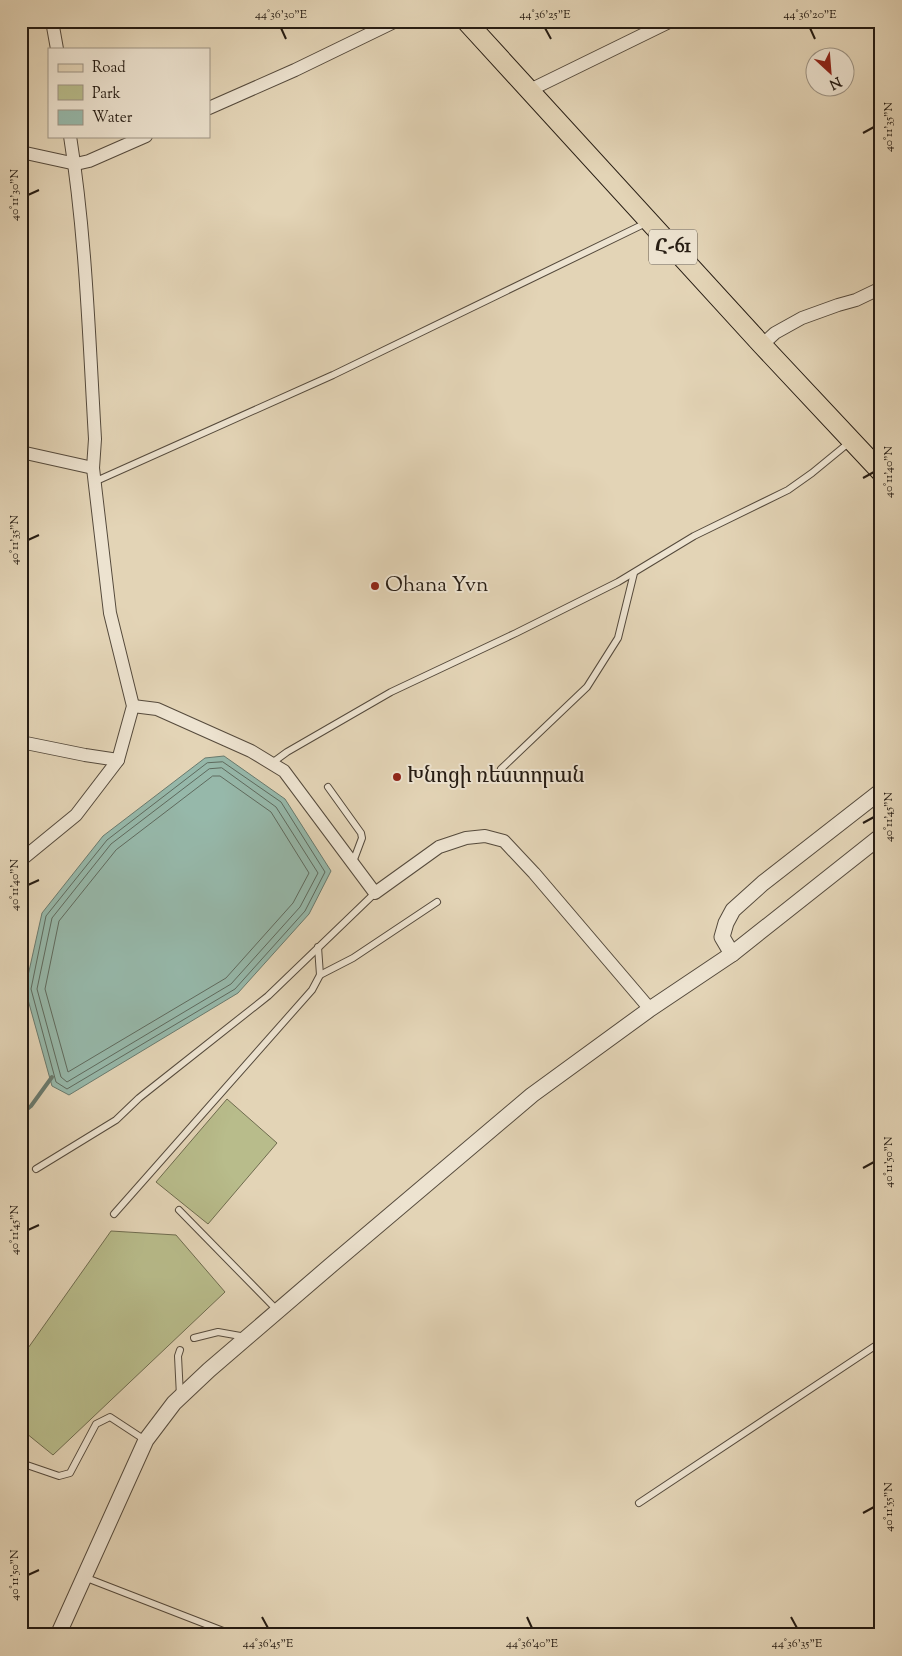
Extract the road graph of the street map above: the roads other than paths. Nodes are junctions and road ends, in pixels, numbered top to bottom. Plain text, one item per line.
1 (52, 21) edge
2 (396, 21) edge
3 (466, 21) edge
4 (671, 21) edge
5 (57, 48) edge
6 (530, 90) junction
7 (210, 108) edge
8 (70, 138) edge
9 (141, 138) edge
10 (21, 152) edge
11 (76, 164) junction
12 (649, 221) junction
13 (881, 288) edge
14 (762, 345) junction
15 (852, 440) junction
16 (21, 452) edge
17 (93, 468) junction
18 (881, 472) edge
19 (94, 482) junction
20 (634, 573) junction
21 (133, 706) junction
22 (21, 742) edge
23 (118, 760) junction
24 (272, 763) junction
25 (501, 770) dead end
26 (328, 787) dead end
27 (881, 791) edge
28 (881, 836) edge
29 (21, 860) edge
30 (353, 863) junction
31 (375, 892) junction
32 (437, 902) dead end
33 (318, 947) junction
34 (732, 954) junction
35 (320, 974) junction
36 (650, 1010) junction
37 (36, 1169) dead end
38 (179, 1210) dead end
39 (114, 1214) dead end
40 (278, 1311) junction
41 (247, 1337) junction
42 (194, 1338) dead end
43 (881, 1342) edge
44 (180, 1350) dead end
45 (180, 1398) junction
46 (146, 1440) junction
47 (21, 1463) edge
48 (639, 1503) dead end
49 (84, 1577) junction
50 (231, 1634) edge
51 (58, 1635) edge

1 - 5 street
2 - 7 street
3 - 6 main road, Հ-61
4 - 6 street
6 - 12 main road, Հ-61
8 - 11 street
9 - 11 street
10 - 11 street
11 - 17 street
12 - 14 main road, Հ-61
12 - 19 lane
13 - 14 street
14 - 15 main road, Հ-61
15 - 18 main road, Հ-61
15 - 20 lane
16 - 17 street
17 - 19 street
19 - 21 street
20 - 24 lane
20 - 25 lane
21 - 23 street
21 - 24 street
22 - 23 street
23 - 29 street
24 - 30 street
26 - 30 lane
27 - 34 street
28 - 34 street
30 - 31 street
31 - 33 lane
31 - 36 street
32 - 35 lane
33 - 35 lane
33 - 37 lane
34 - 36 street
35 - 39 lane
36 - 40 street
38 - 40 lane
40 - 41 street
41 - 42 lane
41 - 45 street
43 - 48 lane
44 - 45 lane
45 - 46 street
46 - 47 lane
46 - 49 street
49 - 50 lane
49 - 51 street

